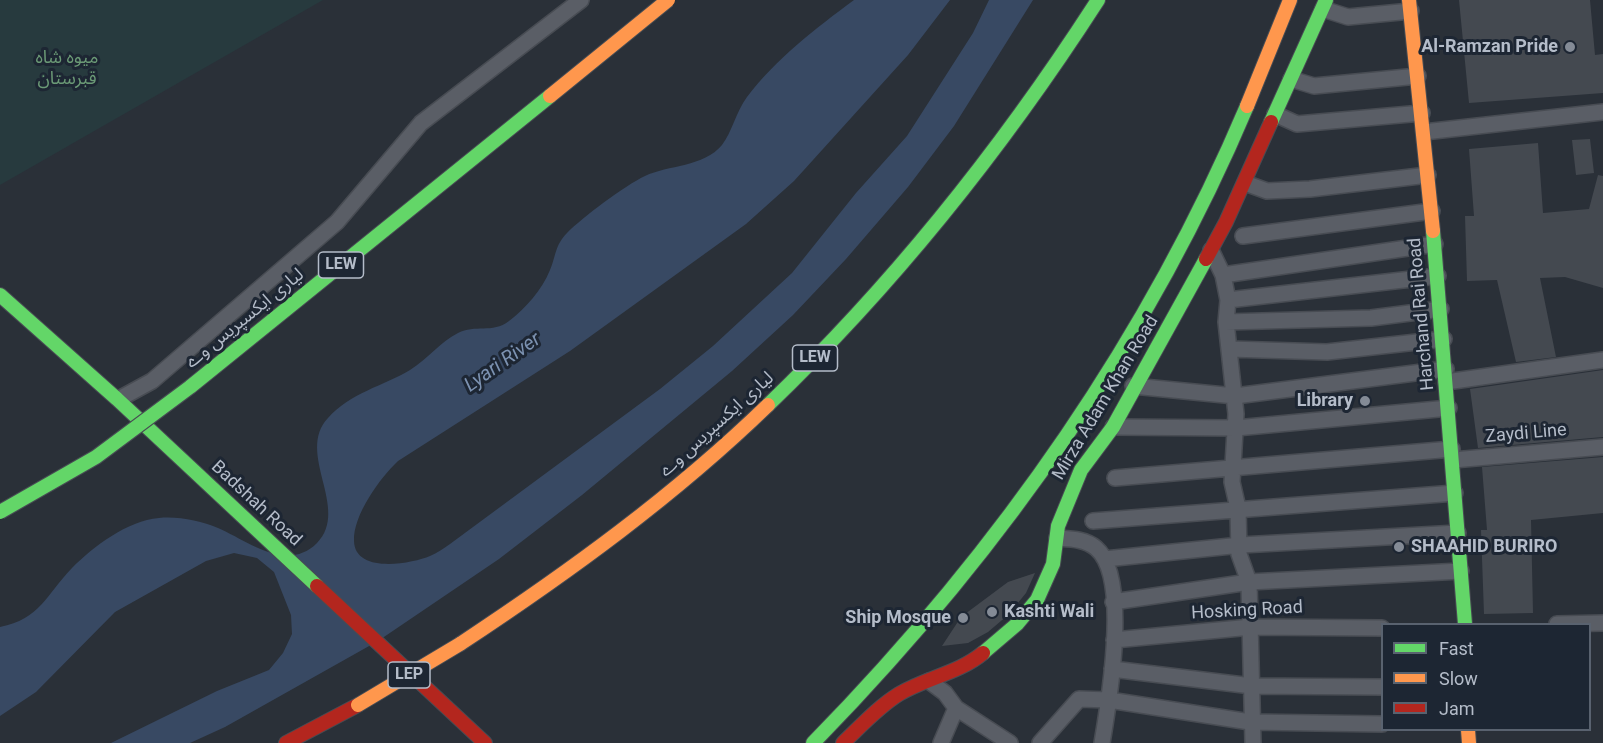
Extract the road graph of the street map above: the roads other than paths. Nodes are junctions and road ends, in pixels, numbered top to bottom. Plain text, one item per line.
1 (581, 0) edge
2 (668, 0) edge
3 (1098, 0) edge
4 (1290, 0) edge
5 (1325, 5) edge
6 (1410, 6) edge
7 (1418, 76) junction
8 (1291, 79) junction
9 (1603, 112) edge
10 (1422, 113) junction
11 (1275, 114) junction
12 (1424, 132) junction
13 (1428, 175) junction
14 (1245, 183) junction
15 (1432, 211) junction
16 (1243, 236) dead end
17 (1435, 244) junction
18 (1211, 250) junction
19 (1223, 274) junction
20 (1438, 276) junction
21 (0, 296) edge
22 (1228, 300) junction
23 (1441, 309) junction
24 (1226, 322) junction
25 (1443, 339) junction
26 (1230, 349) junction
27 (1603, 360) edge
28 (1446, 376) junction
29 (1134, 386) junction
30 (1235, 396) junction
31 (119, 399) junction
32 (1449, 408) junction
33 (1113, 427) junction
34 (1236, 428) junction
35 (1603, 447) edge
36 (1452, 454) junction
37 (1231, 466) junction
38 (1114, 478) dead end
39 (1455, 493) junction
40 (1238, 508) junction
41 (0, 512) edge
42 (1093, 521) dead end
43 (1458, 533) junction
44 (1057, 538) junction
45 (1241, 545) junction
46 (1105, 559) junction
47 (1461, 571) junction
48 (1249, 582) junction
49 (1113, 602) junction
50 (1603, 622) edge
51 (1466, 623) edge
52 (1580, 623) edge
53 (1251, 627) junction
54 (1381, 628) edge
55 (1114, 640) junction
56 (460, 644) joint
57 (1112, 669) junction
58 (929, 681) junction
59 (1252, 686) junction
60 (1381, 687) edge
61 (1109, 700) junction
62 (956, 708) junction
63 (1250, 722) junction
64 (1381, 724) edge
65 (286, 743) edge
66 (485, 743) edge
67 (813, 743) edge
68 (843, 743) edge
69 (941, 743) edge
70 (1010, 743) edge
71 (1040, 743) edge
72 (1102, 743) edge
73 (1253, 743) edge

1 - 31 street
2 - 41 main road, لیاری ایکسپریس وے / LEW, bridge
3 - 56 main road, لیاری ایکسپریس وے / LEW
4 - 67 main road, Mirza Adam Khan Road
5 - 6 street
5 - 8 main road, Mirza Adam Khan Road
6 - 7 main road, Harchand Rai Road
7 - 8 street
7 - 10 main road, Harchand Rai Road
8 - 11 main road, Mirza Adam Khan Road
9 - 12 street
10 - 11 street
10 - 12 main road, Harchand Rai Road
11 - 14 main road, Mirza Adam Khan Road
12 - 13 main road, Harchand Rai Road
13 - 14 street
13 - 15 main road, Harchand Rai Road
14 - 18 main road, Mirza Adam Khan Road
15 - 16 street
15 - 17 main road, Harchand Rai Road
17 - 19 street
17 - 20 main road, Harchand Rai Road
18 - 19 street
18 - 29 main road, Mirza Adam Khan Road
19 - 22 street
20 - 22 street
20 - 23 main road, Harchand Rai Road
21 - 31 main road, Badshah Road
22 - 24 street
23 - 24 street
23 - 25 main road, Harchand Rai Road
24 - 26 street
25 - 26 street
25 - 28 main road, Harchand Rai Road
26 - 30 street
27 - 28 street
28 - 30 street
28 - 32 main road, Harchand Rai Road
29 - 30 street
29 - 33 main road, Mirza Adam Khan Road
30 - 34 street
31 - 66 main road, Badshah Road
32 - 34 street
32 - 36 main road, Harchand Rai Road
33 - 34 street
33 - 44 main road, Mirza Adam Khan Road
34 - 37 street
35 - 36 street, Zaydi Line
36 - 37 street, Zaydi Line
36 - 39 main road, Harchand Rai Road
37 - 38 street, Zaydi Line
37 - 40 street
39 - 40 street
39 - 43 main road, Harchand Rai Road
40 - 42 street
40 - 45 street
43 - 45 street
43 - 47 main road, Harchand Rai Road
44 - 46 street
44 - 58 main road, Mirza Adam Khan Road
45 - 46 street
45 - 48 street
46 - 49 street
47 - 48 street
47 - 51 main road, Harchand Rai Road
48 - 49 street
48 - 53 street
49 - 55 street
50 - 52 street
53 - 54 street, Hosking Road
53 - 55 street, Hosking Road
53 - 59 street
55 - 57 street
56 - 65 main road, لیاری ایکسپریس وے / LEP, bridge
57 - 59 street
57 - 61 street
58 - 62 street
58 - 68 main road, Mirza Adam Khan Road
59 - 60 street
59 - 63 street
61 - 63 street
61 - 71 street
61 - 72 street
62 - 69 street
62 - 70 street
63 - 64 street
63 - 73 street

